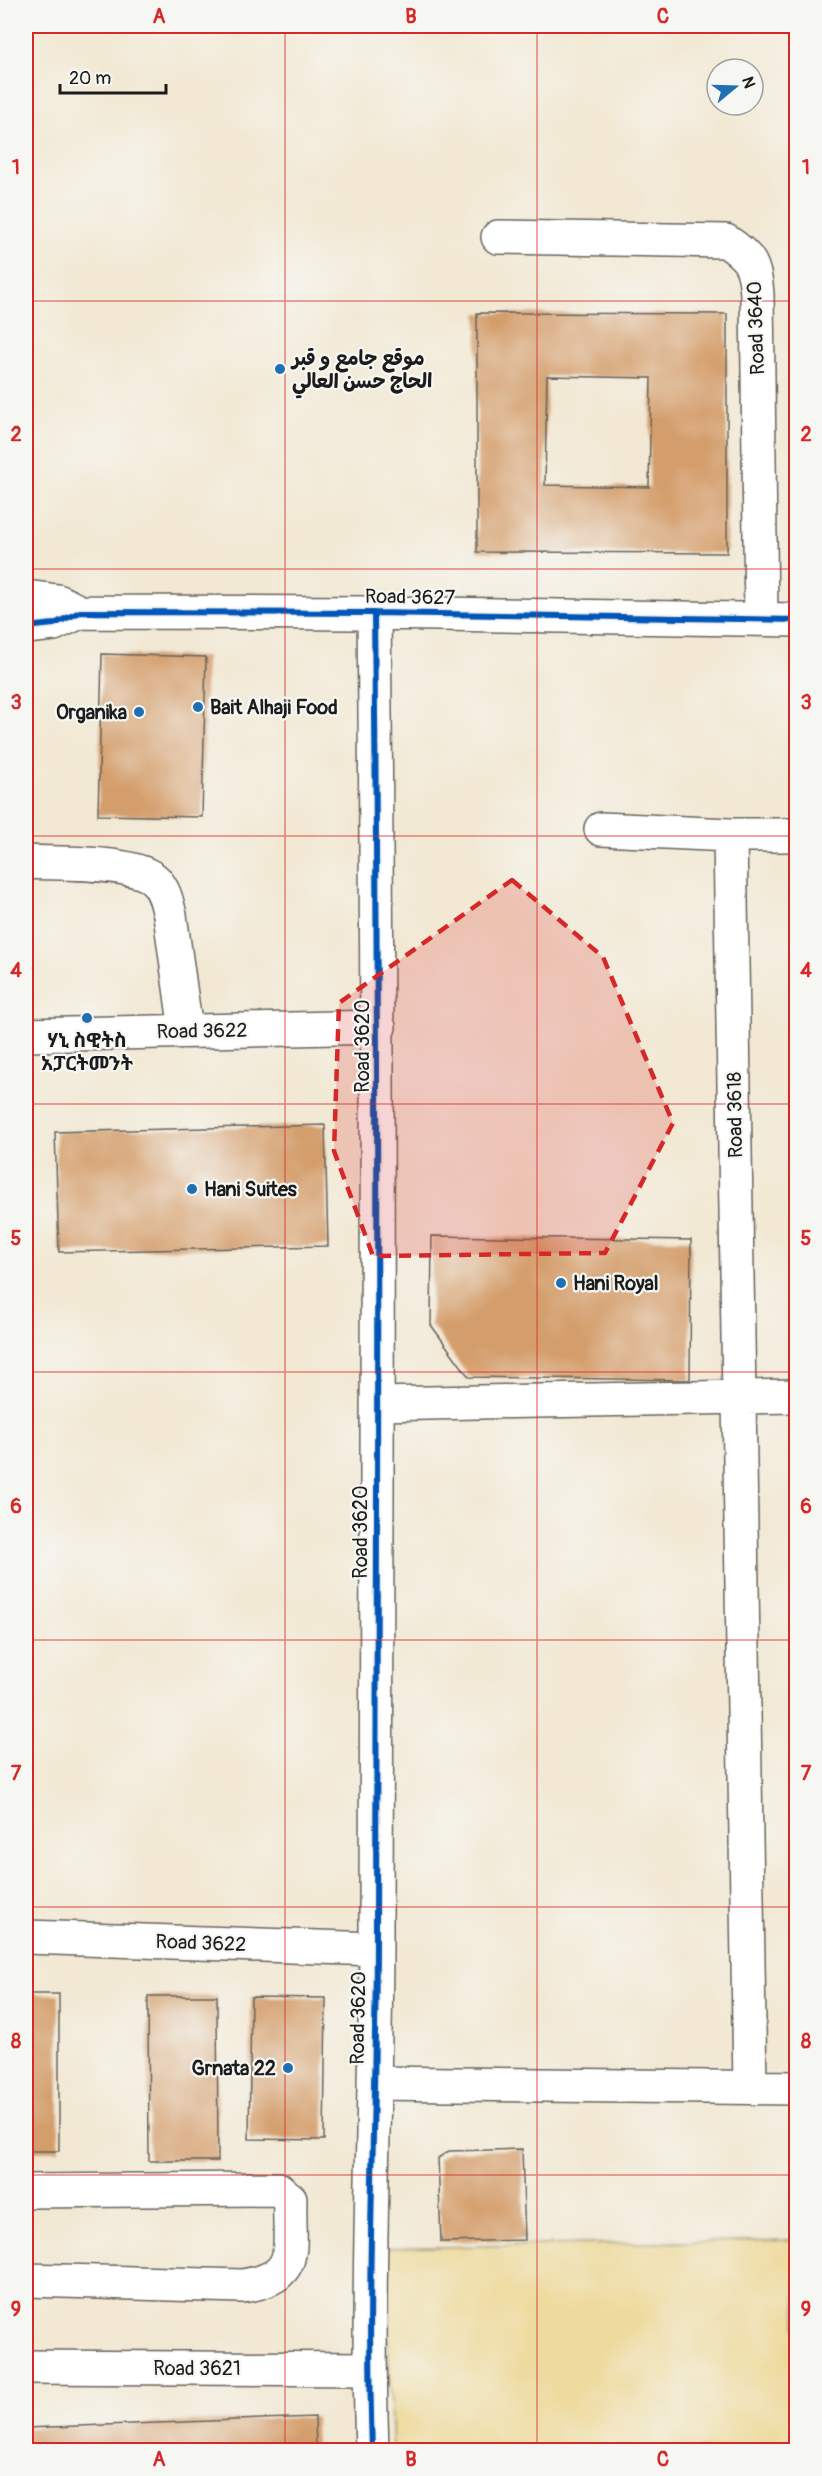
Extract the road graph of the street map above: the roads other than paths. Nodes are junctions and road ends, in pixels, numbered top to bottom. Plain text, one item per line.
1 (498, 237) dead end
2 (26, 597) edge
3 (80, 612) junction
4 (374, 613) junction
5 (761, 620) junction
6 (796, 621) edge
7 (26, 627) edge
8 (601, 829) dead end
9 (730, 835) junction
10 (796, 835) edge
11 (26, 862) edge
12 (379, 1027) junction
13 (186, 1030) junction
14 (26, 1035) edge
15 (739, 1395) junction
16 (796, 1396) edge
17 (377, 1404) junction
18 (26, 1937) edge
19 (376, 1949) junction
20 (374, 2083) junction
21 (750, 2087) junction
22 (796, 2088) edge
23 (26, 2191) edge
24 (26, 2280) edge
25 (26, 2367) edge
26 (369, 2369) junction
27 (372, 2451) edge

1 - 5 street, Road 3640
2 - 3 street, Road 3627
3 - 4 street, Road 3627
3 - 7 street, Road 3627
4 - 5 street, Road 3627
4 - 12 street, Road 3620
5 - 6 street, Road 3627
8 - 9 street
9 - 10 street
9 - 15 street, Road 3618
11 - 13 street
12 - 13 street, Road 3622
12 - 17 street, Road 3620
13 - 14 street, Road 3622
15 - 16 street
15 - 17 street
15 - 21 street
17 - 19 street, Road 3620
18 - 19 street, Road 3622
19 - 20 street, Road 3620
20 - 21 street, Road 3620
20 - 26 street, Road 3620
21 - 22 street, Road 3620
23 - 24 street
25 - 26 street, Road 3621
26 - 27 street, Road 3620

